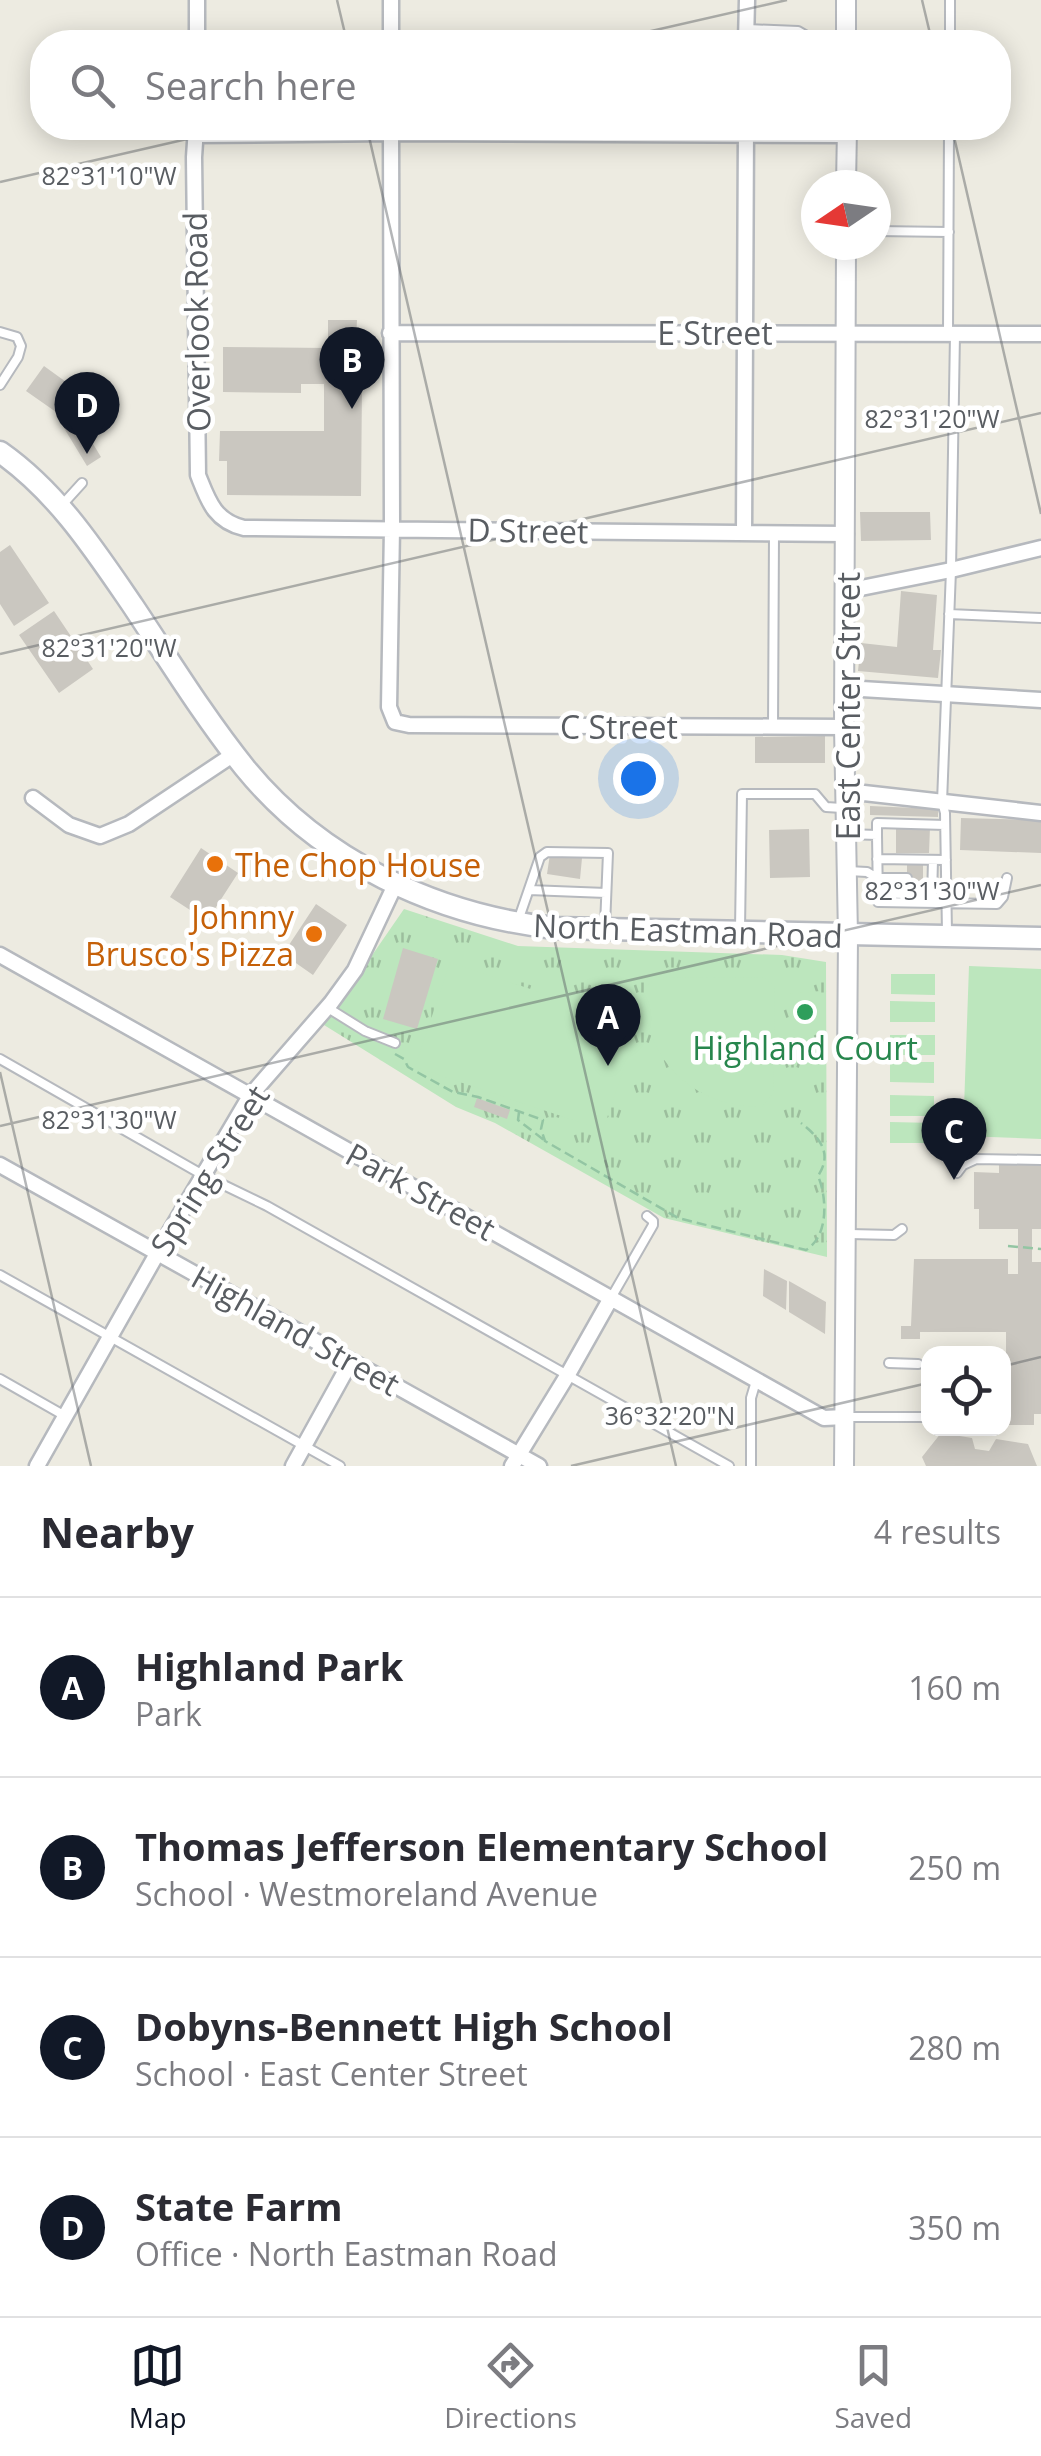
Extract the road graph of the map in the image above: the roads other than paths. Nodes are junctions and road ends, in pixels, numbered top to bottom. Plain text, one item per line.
1 (197, 0) edge
2 (391, 0) edge
3 (747, 0) edge
4 (846, 0) edge
5 (950, 0) edge
6 (197, 30) edge
7 (391, 30) edge
8 (746, 30) edge
9 (846, 30) edge
10 (950, 30) edge
11 (195, 140) edge
12 (391, 140) edge
13 (746, 140) edge
14 (846, 140) edge
15 (950, 140) edge
16 (846, 170) edge
17 (891, 231) edge
18 (949, 232) junction
19 (846, 260) edge
20 (0, 332) edge
21 (390, 332) junction
22 (746, 332) junction
23 (846, 332) junction
24 (952, 334) junction
25 (1041, 334) edge
26 (0, 385) edge
27 (0, 452) edge
28 (82, 482) dead end
29 (60, 506) junction
30 (215, 512) joint
31 (392, 528) junction
32 (744, 533) junction
33 (774, 533) junction
34 (846, 534) junction
35 (1041, 548) edge
36 (951, 570) junction
37 (846, 591) junction
38 (948, 614) junction
39 (1041, 618) edge
40 (845, 688) junction
41 (947, 694) junction
42 (1041, 700) edge
43 (774, 727) junction
44 (844, 727) junction
45 (234, 754) junction
46 (33, 798) dead end
47 (846, 800) junction
48 (942, 802) junction
49 (1041, 813) edge
50 (946, 825) junction
51 (847, 834) junction
52 (877, 835) junction
53 (877, 859) junction
54 (933, 860) junction
55 (946, 860) junction
56 (847, 871) junction
57 (877, 878) junction
58 (907, 878) dead end
59 (1007, 878) dead end
60 (394, 885) junction
61 (529, 890) junction
62 (606, 893) junction
63 (932, 899) junction
64 (946, 902) junction
65 (517, 924) junction
66 (605, 931) junction
67 (740, 933) junction
68 (848, 936) junction
69 (947, 937) junction
70 (1041, 938) edge
71 (0, 955) edge
72 (328, 1008) junction
73 (395, 1044) dead end
74 (0, 1058) edge
75 (250, 1096) junction
76 (1041, 1160) edge
77 (0, 1165) edge
78 (956, 1174) dead end
79 (203, 1175) junction
80 (647, 1216) dead end
81 (902, 1229) dead end
82 (846, 1234) junction
83 (158, 1252) junction
84 (0, 1274) edge
85 (610, 1298) junction
86 (110, 1337) junction
87 (351, 1361) junction
88 (889, 1363) dead end
89 (918, 1364) dead end
90 (567, 1376) junction
91 (0, 1379) edge
92 (756, 1380) junction
93 (65, 1416) junction
94 (845, 1417) junction
95 (921, 1417) edge
96 (304, 1446) junction
97 (515, 1460) edge
98 (37, 1466) edge
99 (293, 1466) edge
100 (340, 1466) edge
101 (539, 1466) edge
102 (729, 1466) edge
103 (751, 1466) edge
104 (844, 1466) edge

1 - 6 street
2 - 7 street
3 - 8 street
4 - 9 street
5 - 10 lane
11 - 30 street, Overlook Road
12 - 21 street
13 - 22 street
14 - 16 street
15 - 18 lane
17 - 18 lane
18 - 24 lane
19 - 23 street, East Center Street
20 - 26 lane
21 - 22 street, E Street
21 - 31 street
22 - 23 street, E Street
22 - 32 street
23 - 24 street, E Street
23 - 34 street, East Center Street
24 - 25 street, E Street
24 - 36 lane
27 - 29 main road, North Eastman Road
28 - 29 lane
29 - 45 main road, North Eastman Road
30 - 31 street, D Street
31 - 32 street, D Street
31 - 43 street, C Street
32 - 33 street, D Street
33 - 34 street, D Street
33 - 43 lane
34 - 37 street, East Center Street
35 - 36 street
36 - 37 street
36 - 38 lane
37 - 40 street, East Center Street
38 - 39 lane
38 - 41 lane
40 - 41 street
40 - 44 street, East Center Street
41 - 42 street
41 - 48 lane
43 - 44 street, C Street
44 - 47 street, East Center Street
45 - 46 street
45 - 60 main road, North Eastman Road
47 - 48 street
47 - 51 street, East Center Street
47 - 67 lane
48 - 49 street
48 - 50 lane
50 - 52 lane
50 - 55 lane
51 - 52 lane
51 - 56 street, East Center Street
52 - 53 lane
53 - 54 lane
53 - 57 lane
54 - 55 lane
54 - 63 lane
55 - 64 lane
56 - 57 lane
56 - 68 street, East Center Street
57 - 58 lane
57 - 63 lane
59 - 64 lane
60 - 65 main road, North Eastman Road
60 - 72 street, Spring Street
61 - 62 lane
61 - 62 lane
61 - 65 lane
62 - 66 lane
63 - 64 lane
64 - 69 lane
65 - 66 main road, North Eastman Road
66 - 67 main road, North Eastman Road
67 - 68 main road, North Eastman Road
68 - 69 main road, North Eastman Road
68 - 82 street, East Center Street
69 - 70 main road, North Eastman Road
71 - 75 street, Park Street
72 - 73 lane
72 - 75 street, Spring Street
74 - 79 lane
75 - 79 street, Spring Street
75 - 85 street, Park Street
76 - 78 lane
77 - 83 street, Highland Street
79 - 83 street, Spring Street
79 - 90 lane
80 - 85 lane
81 - 82 lane
82 - 94 street, East Center Street
83 - 86 street, Spring Street
83 - 87 street, Highland Street
84 - 86 lane
85 - 90 street
85 - 92 street, Park Street
86 - 93 street, Spring Street
86 - 96 lane
87 - 96 street
87 - 97 street, Highland Street
88 - 89 lane
90 - 97 street
90 - 102 lane
91 - 93 lane
92 - 94 street, Park Street
92 - 103 lane
93 - 98 street, Spring Street
94 - 95 lane
94 - 104 street, East Center Street
96 - 99 street
96 - 100 lane
97 - 101 street, Highland Street

